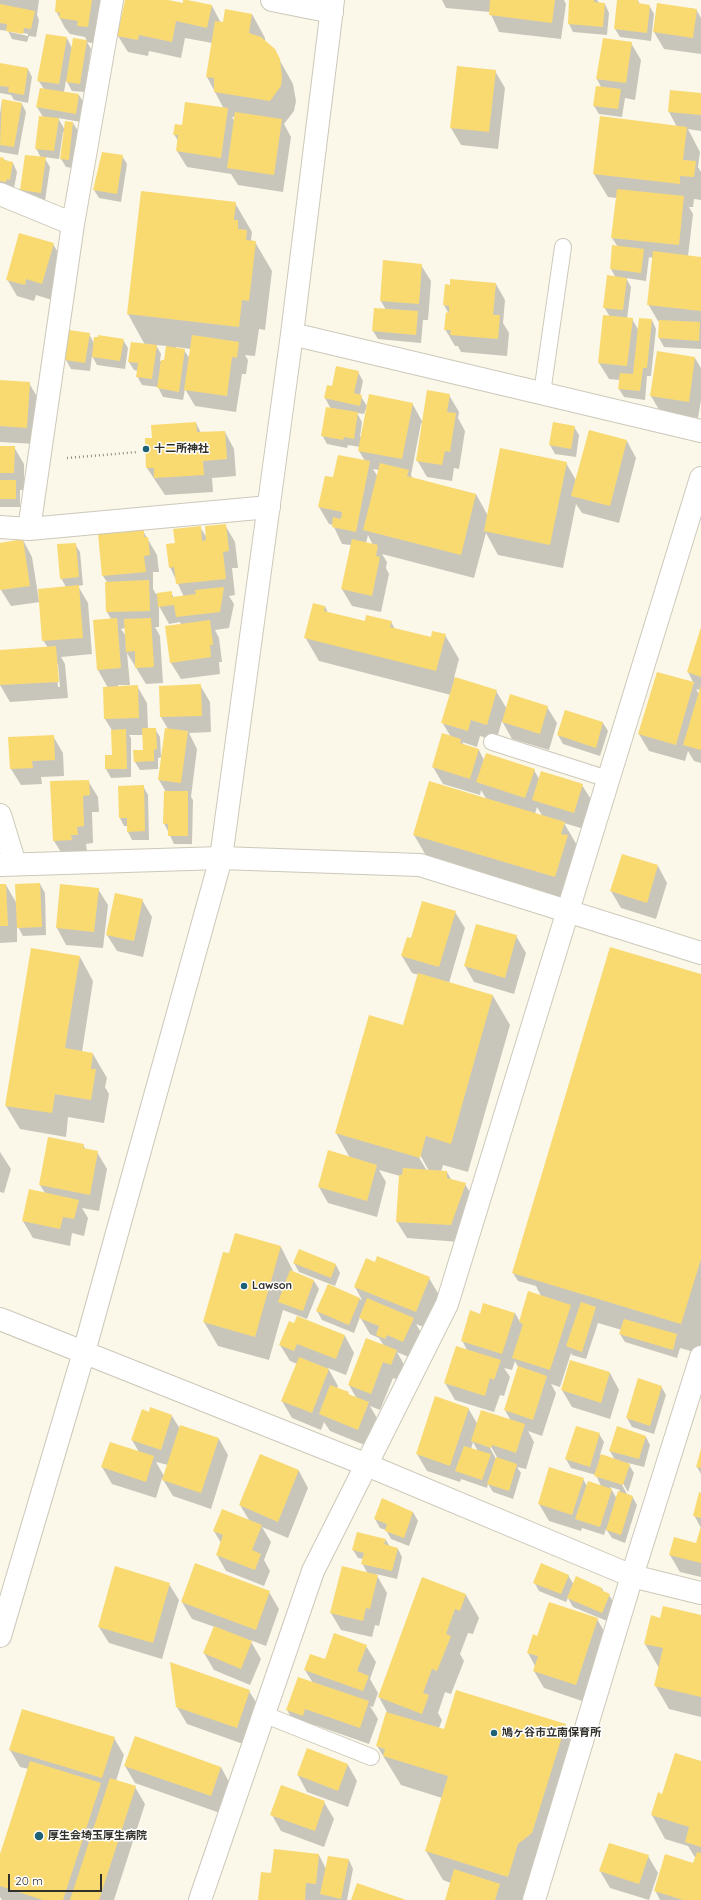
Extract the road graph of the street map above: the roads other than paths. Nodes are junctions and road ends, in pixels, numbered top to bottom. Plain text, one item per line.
1 (112, 0) edge
2 (272, 0) edge
3 (332, 6) edge
4 (0, 194) edge
5 (73, 224) junction
6 (563, 247) dead end
7 (292, 334) junction
8 (542, 393) junction
9 (701, 431) edge
10 (701, 478) edge
11 (269, 507) junction
12 (0, 527) edge
13 (29, 529) junction
14 (492, 742) dead end
15 (608, 779) junction
16 (0, 815) edge
17 (221, 858) junction
18 (8, 865) edge
19 (566, 911) junction
20 (701, 953) edge
21 (0, 1319) edge
22 (84, 1352) junction
23 (701, 1357) edge
24 (367, 1465) junction
25 (632, 1576) junction
26 (701, 1593) edge
27 (0, 1636) edge
28 (263, 1714) junction
29 (371, 1757) dead end
30 (200, 1900) edge
31 (534, 1900) edge

1 - 5 street
2 - 3 street
3 - 7 street
4 - 5 street
5 - 13 street
6 - 8 lane
7 - 8 street
7 - 11 street
8 - 9 street
10 - 15 street
11 - 13 street
11 - 17 street
12 - 13 street
14 - 15 lane
15 - 19 street
16 - 18 street
17 - 18 street
17 - 19 street
17 - 22 street
19 - 20 street
19 - 24 street
21 - 22 street
22 - 24 street
22 - 27 street
23 - 25 street
24 - 25 street
24 - 28 street
25 - 26 street
25 - 31 street
28 - 29 lane
28 - 30 street

